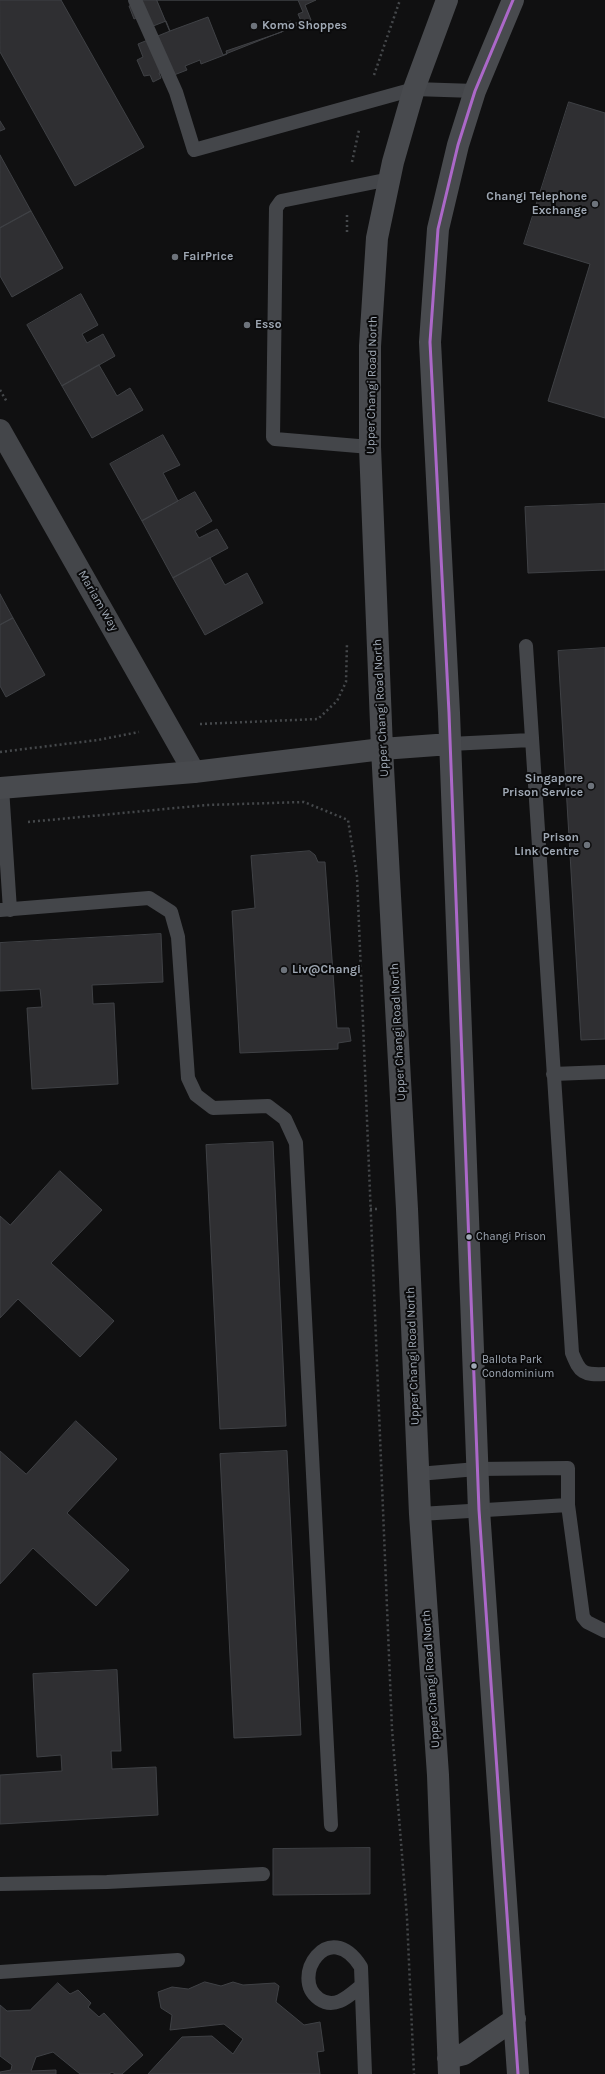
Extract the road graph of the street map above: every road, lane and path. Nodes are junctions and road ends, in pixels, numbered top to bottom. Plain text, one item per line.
1 (135, 0) edge
2 (400, 0) edge
3 (447, 0) edge
4 (512, 0) edge
5 (414, 89) junction
6 (474, 91) junction
7 (364, 103) junction
8 (390, 180) junction
9 (348, 188) junction
10 (347, 235) dead end
11 (0, 430) edge
12 (370, 447) junction
13 (348, 636) dead end
14 (526, 646) dead end
15 (169, 727) junction
16 (531, 740) junction
17 (450, 744) junction
18 (382, 749) junction
19 (0, 752) edge
20 (194, 772) junction
21 (1, 788) edge
22 (4, 824) junction
23 (5, 910) edge
24 (605, 1072) edge
25 (553, 1074) junction
26 (605, 1374) edge
27 (477, 1468) junction
28 (418, 1474) junction
29 (568, 1505) junction
30 (479, 1510) junction
31 (420, 1514) junction
32 (605, 1631) edge
33 (331, 1824) dead end
34 (263, 1874) dead end
35 (0, 1884) edge
36 (178, 1960) dead end
37 (0, 1972) edge
38 (361, 1986) dead end
39 (515, 2019) junction
40 (448, 2066) edge
41 (365, 2074) edge
42 (414, 2074) edge
43 (518, 2074) edge

1 - 7 lane
2 - 7 path
3 - 5 street, Upper Changi Road North
4 - 6 street
5 - 6 lane
5 - 7 lane
5 - 8 street, Upper Changi Road North
6 - 17 street
7 - 9 path
8 - 9 lane
8 - 12 street, Upper Changi Road North
9 - 10 path
9 - 12 lane
11 - 15 street, Mariam Way
12 - 18 street, Upper Changi Road North
13 - 15 path
14 - 16 lane
15 - 19 path
15 - 20 street, Mariam Way
16 - 17 lane
16 - 25 lane
17 - 18 street
17 - 27 street
18 - 20 street
18 - 28 street, Upper Changi Road North
20 - 21 street
21 - 22 lane
22 - 23 lane
22 - 42 path
23 - 33 lane
24 - 25 lane
25 - 26 lane
27 - 28 lane
27 - 29 lane
27 - 30 street
28 - 31 street, Upper Changi Road North
29 - 30 lane
29 - 32 lane
30 - 31 lane
30 - 39 street
31 - 40 street, Upper Changi Road North
34 - 35 lane
36 - 37 lane
38 - 41 lane
39 - 40 street
39 - 43 street

